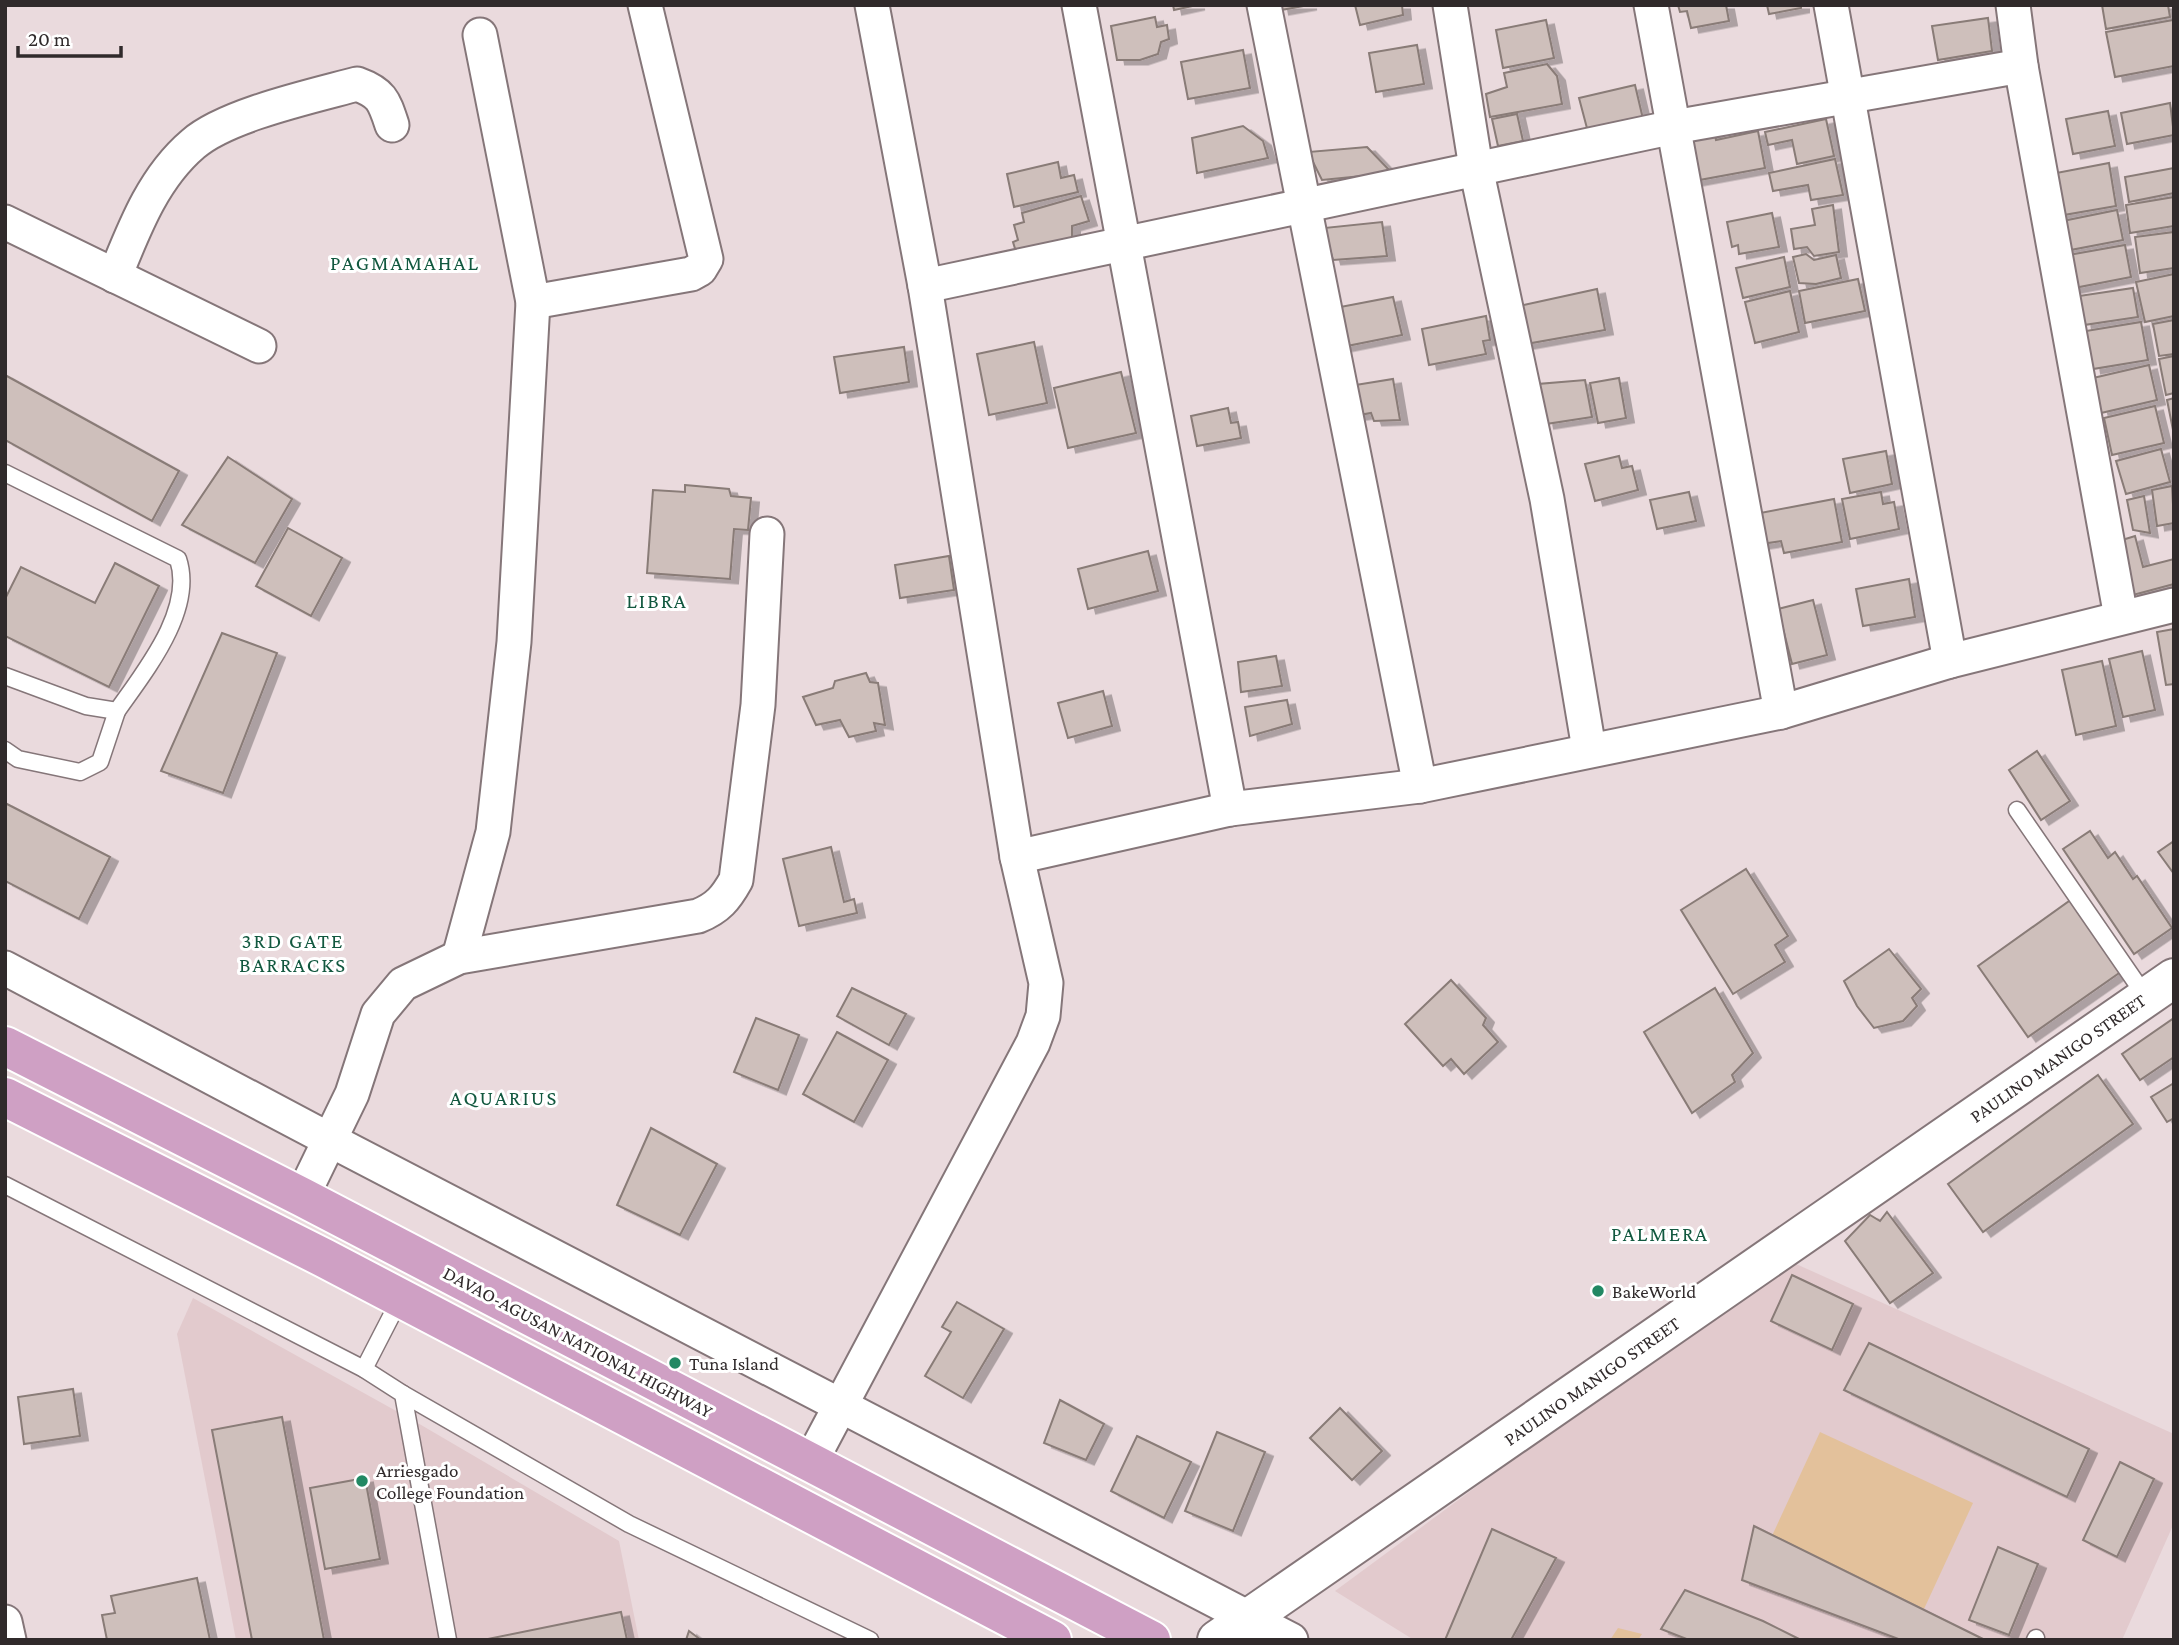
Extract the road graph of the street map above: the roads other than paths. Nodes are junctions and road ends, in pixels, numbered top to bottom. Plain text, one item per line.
1 (645, 5) edge
2 (872, 5) edge
3 (1079, 5) edge
4 (1264, 5) edge
5 (1450, 5) edge
6 (1651, 5) edge
7 (1831, 5) edge
8 (2013, 5) edge
9 (480, 34) dead end
10 (2021, 65) junction
11 (1849, 98) junction
12 (392, 125) dead end
13 (1674, 127) junction
14 (1476, 168) junction
15 (1303, 207) junction
16 (5, 222) edge
17 (1124, 242) junction
18 (115, 276) junction
19 (925, 286) junction
20 (533, 302) junction
21 (259, 346) dead end
22 (5, 473) edge
23 (767, 534) dead end
24 (2174, 605) edge
25 (2121, 617) junction
26 (1951, 661) junction
27 (5, 676) edge
28 (117, 711) junction
29 (1780, 712) junction
30 (1589, 749) junction
31 (5, 750) edge
32 (1420, 786) junction
33 (1230, 809) junction
34 (2017, 810) dead end
35 (1017, 857) junction
36 (459, 957) junction
37 (5, 968) edge
38 (2160, 987) edge
39 (5, 1046) edge
40 (5, 1097) edge
41 (330, 1140) junction
42 (5, 1185) edge
43 (302, 1198) junction
44 (400, 1299) junction
45 (364, 1369) junction
46 (402, 1394) junction
47 (841, 1407) junction
48 (810, 1463) junction
49 (1249, 1618) junction
50 (5, 1622) edge
51 (9, 1640) edge
52 (448, 1640) edge
53 (870, 1640) edge
54 (1052, 1640) edge
55 (1151, 1640) edge
56 (1217, 1640) edge
57 (1291, 1640) edge

1 - 20 street
2 - 19 street
3 - 17 street
4 - 15 street
5 - 14 street
6 - 13 street
7 - 11 street
8 - 10 street
9 - 20 street
10 - 11 street
10 - 25 street
11 - 13 street
11 - 26 street
12 - 18 street
13 - 14 street
13 - 29 street
14 - 15 street
14 - 30 street
15 - 17 street
15 - 32 street
16 - 18 street
17 - 19 street
17 - 33 street
18 - 21 street
19 - 35 street
20 - 36 street
22 - 28 lane
23 - 36 street
24 - 25 street
25 - 26 street
26 - 29 street
27 - 28 lane
28 - 31 lane
29 - 30 street
30 - 32 street
32 - 33 street
33 - 35 street
34 - 38 lane
35 - 47 street
36 - 41 street
37 - 41 street
38 - 49 street, PAULINO MANIGO STREET
39 - 43 highway, DAVAO-AGUSAN NATIONAL HIGHWAY
40 - 44 highway
41 - 43 street
41 - 47 street
42 - 45 lane
43 - 48 highway, DAVAO-AGUSAN NATIONAL HIGHWAY
44 - 45 lane
44 - 54 highway
45 - 46 lane
46 - 52 lane
46 - 53 lane
47 - 48 street
47 - 49 street
48 - 55 highway, DAVAO-AGUSAN NATIONAL HIGHWAY
49 - 56 street, PAULINO MANIGO STREET
49 - 57 street
50 - 51 street

